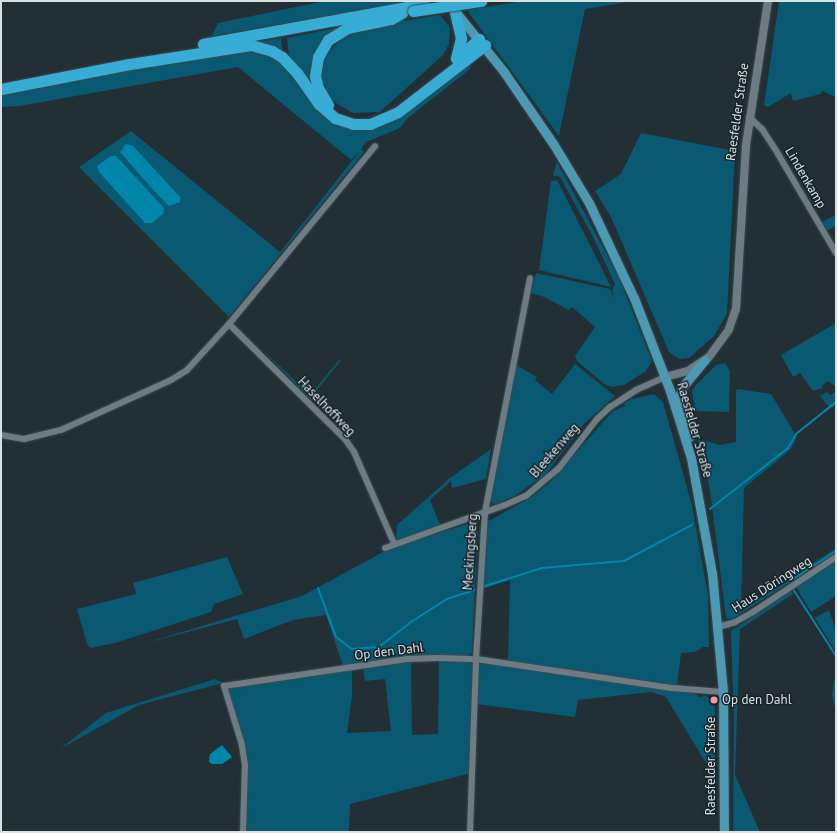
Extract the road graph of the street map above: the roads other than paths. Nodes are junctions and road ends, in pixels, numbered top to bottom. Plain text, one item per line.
1 (481, 1) edge
2 (768, 1) edge
3 (448, 4) edge
4 (409, 10) junction
5 (482, 42) junction
6 (456, 59) junction
7 (130, 64) junction
8 (1, 83) edge
9 (1, 89) edge
10 (749, 117) junction
11 (375, 146) dead end
12 (836, 253) edge
13 (530, 278) dead end
14 (229, 324) junction
15 (705, 360) junction
16 (665, 377) junction
17 (1, 435) edge
18 (691, 458) junction
19 (485, 512) junction
20 (394, 543) junction
21 (385, 548) dead end
22 (836, 556) edge
23 (718, 627) junction
24 (476, 659) junction
25 (723, 692) junction
26 (243, 832) edge
27 (470, 832) edge
28 (724, 832) edge

1 - 4 highway, bridge
2 - 10 main road, Raesfelder Straße
3 - 4 highway
3 - 5 main road
3 - 6 highway
4 - 6 highway
4 - 7 highway
4 - 8 highway
5 - 6 highway
5 - 7 highway
5 - 16 main road
7 - 9 highway
10 - 12 street, Lindenkamp
10 - 15 main road, Raesfelder Straße
11 - 14 street
13 - 19 street, Meckingsberg
14 - 17 street
14 - 20 street, Haselhoffweg
15 - 16 main road, Raesfelder Straße
15 - 18 main road
16 - 18 main road, Raesfelder Straße
16 - 19 street, Bleekenweg
18 - 23 main road, Raesfelder Straße
19 - 20 street, Bleekenweg
19 - 24 street, Meckingsberg
20 - 21 street, Bleekenweg
22 - 23 street, Haus Döringweg
23 - 25 main road, Raesfelder Straße
24 - 25 street, Op den Dahl
24 - 26 street, Op den Dahl
24 - 27 street, Meckingsberg
25 - 28 main road, Raesfelder Straße

